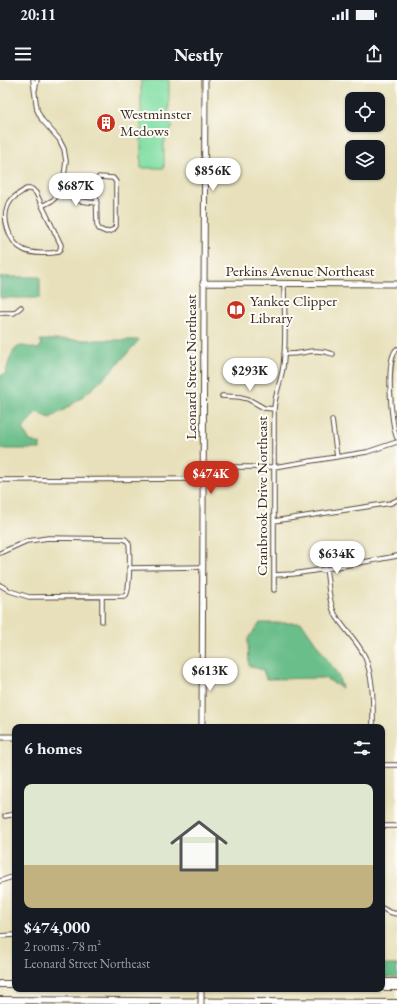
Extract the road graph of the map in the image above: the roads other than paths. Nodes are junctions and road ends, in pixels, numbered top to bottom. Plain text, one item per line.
1 (33, 80) edge
2 (37, 80) edge
3 (205, 80) edge
4 (35, 91) junction
5 (61, 192) junction
6 (96, 203) junction
7 (42, 206) junction
8 (203, 283) junction
9 (284, 283) junction
10 (397, 284) edge
11 (21, 307) dead end
12 (0, 314) edge
13 (396, 350) edge
14 (284, 354) junction
15 (333, 354) dead end
16 (222, 396) dead end
17 (274, 409) junction
18 (332, 420) dead end
19 (397, 438) edge
20 (397, 442) edge
21 (337, 457) junction
22 (203, 467) junction
23 (274, 467) junction
24 (203, 479) junction
25 (0, 480) edge
26 (397, 500) edge
27 (274, 521) junction
28 (0, 553) edge
29 (397, 556) edge
30 (202, 567) junction
31 (129, 568) junction
32 (326, 569) junction
33 (274, 575) junction
34 (0, 585) edge
35 (274, 590) dead end
36 (102, 596) junction
37 (102, 621) dead end
38 (202, 724) edge
39 (373, 724) edge
40 (0, 737) edge
41 (12, 737) edge
42 (385, 765) edge
43 (397, 765) edge
44 (12, 815) edge
45 (5, 816) dead end
46 (385, 826) edge
47 (397, 826) edge
48 (12, 877) edge
49 (0, 881) edge
50 (385, 910) edge
51 (397, 914) edge
52 (12, 935) edge
53 (0, 936) edge
54 (385, 982) edge
55 (397, 982) edge
56 (0, 984) edge
57 (12, 984) edge
58 (385, 987) edge
59 (397, 987) edge
60 (201, 992) edge
61 (0, 1000) edge
62 (173, 1002) junction
63 (397, 1003) edge
64 (194, 1004) edge
65 (201, 1004) edge

1 - 4 street
2 - 4 street
3 - 8 main road, Leonard Street Northeast
4 - 5 street
5 - 6 street
5 - 7 street
6 - 6 street
7 - 7 street
8 - 9 main road, Perkins Avenue Northeast
8 - 22 main road, Leonard Street Northeast
9 - 10 main road, Perkins Avenue Northeast
9 - 14 street, Cranbrook Drive Northeast
11 - 12 street
13 - 19 street
14 - 15 street
14 - 17 street, Cranbrook Drive Northeast
16 - 17 street
17 - 23 street, Cranbrook Drive Northeast
18 - 21 street
20 - 21 street
21 - 23 street
22 - 23 street
22 - 24 main road, Leonard Street Northeast
23 - 27 street, Cranbrook Drive Northeast
24 - 25 street
24 - 30 main road, Leonard Street Northeast
26 - 27 street
27 - 33 street, Cranbrook Drive Northeast
28 - 31 street
29 - 32 street
30 - 31 street
30 - 38 main road, Leonard Street Northeast
31 - 36 street
32 - 33 street
32 - 39 street
33 - 35 street, Cranbrook Drive Northeast
34 - 36 street
36 - 37 street
40 - 41 main road
42 - 43 street
44 - 45 street
46 - 47 street
48 - 49 street
50 - 51 street
52 - 53 street
54 - 55 highway
56 - 57 highway
58 - 59 highway
60 - 65 main road, bridge
61 - 62 highway
62 - 63 highway
62 - 64 highway

